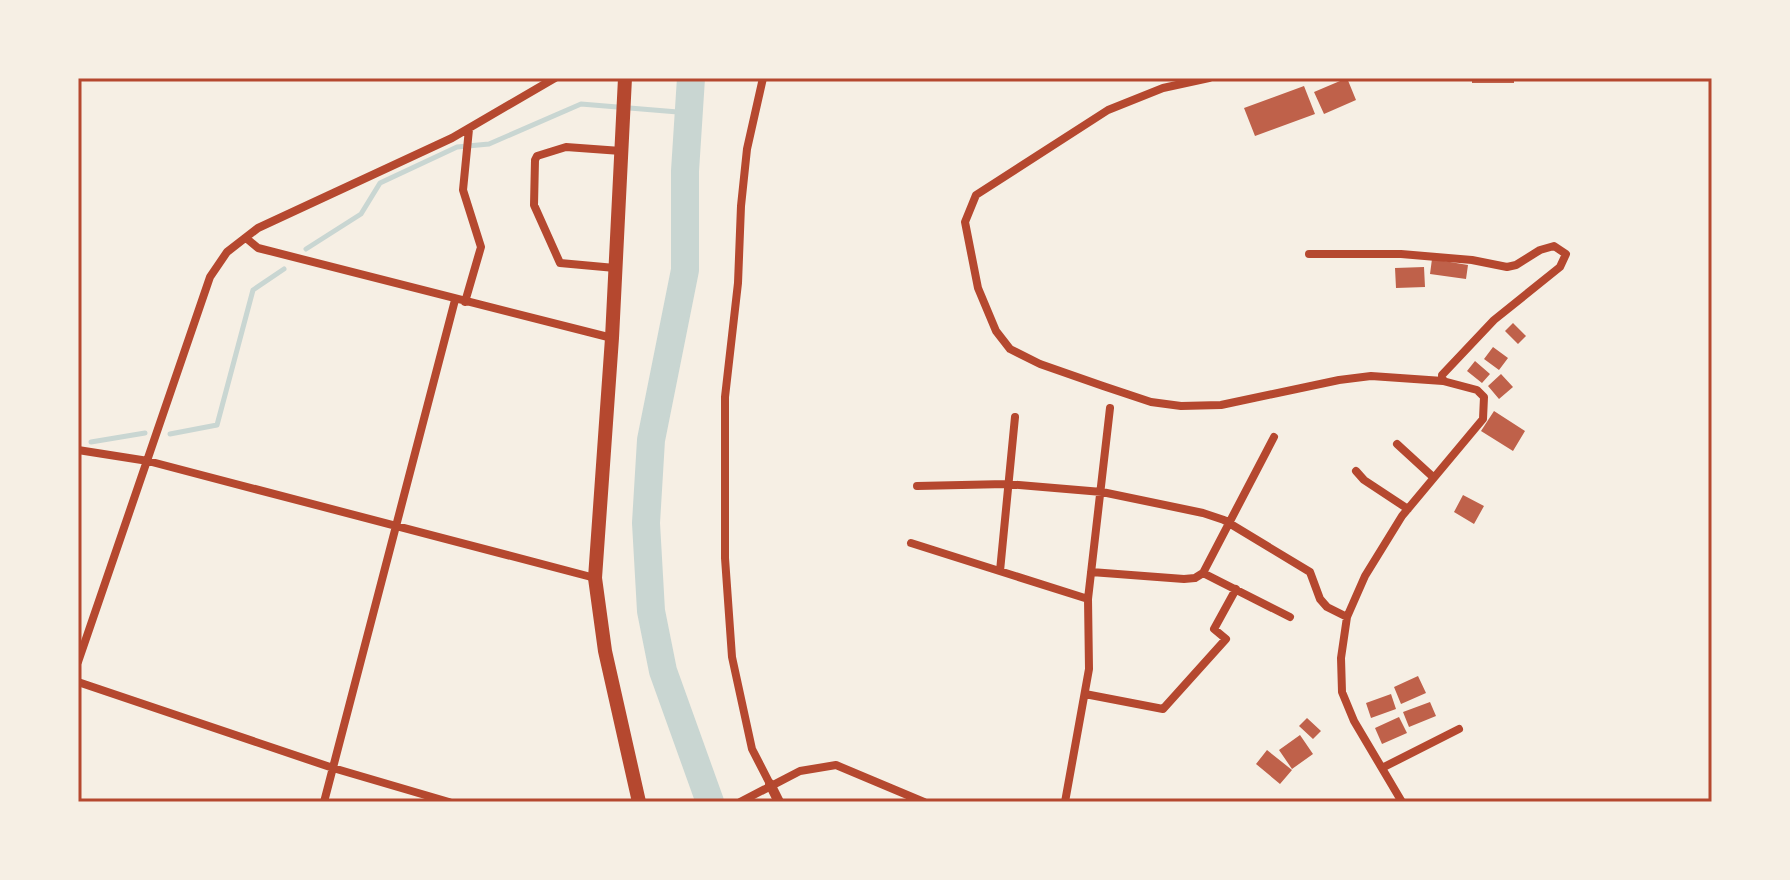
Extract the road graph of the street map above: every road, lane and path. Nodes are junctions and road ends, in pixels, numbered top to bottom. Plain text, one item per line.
1 (555, 78) edge
2 (625, 78) edge
3 (763, 78) edge
4 (1209, 78) edge
5 (469, 129) junction
6 (621, 151) junction
7 (246, 238) junction
8 (1309, 254) dead end
9 (615, 268) junction
10 (455, 300) junction
11 (465, 302) junction
12 (612, 338) junction
13 (1443, 381) junction
14 (1110, 408) dead end
15 (1015, 417) dead end
16 (1274, 437) dead end
17 (1397, 444) dead end
18 (78, 450) edge
19 (148, 461) junction
20 (1356, 471) dead end
21 (1433, 477) junction
22 (1008, 484) junction
23 (917, 486) dead end
24 (1102, 492) junction
25 (1408, 509) junction
26 (1229, 523) junction
27 (395, 528) junction
28 (911, 543) dead end
29 (1000, 571) junction
30 (1091, 572) junction
31 (1203, 573) junction
32 (595, 578) junction
33 (1236, 589) junction
34 (1088, 599) junction
35 (1290, 617) dead end
36 (1347, 617) junction
37 (78, 662) edge
38 (78, 682) edge
39 (1085, 694) junction
40 (1459, 729) dead end
41 (333, 768) junction
42 (1382, 768) junction
43 (770, 784) junction
44 (324, 802) edge
45 (449, 802) edge
46 (639, 802) edge
47 (740, 802) edge
48 (779, 802) edge
49 (924, 802) edge
50 (1065, 802) edge
51 (1402, 802) edge

1 - 5 street
2 - 6 highway
3 - 43 street
4 - 13 street
5 - 7 street
5 - 11 street
6 - 9 highway
6 - 9 street
7 - 10 street
7 - 19 street
8 - 13 street
9 - 12 highway
10 - 11 street
10 - 27 street
11 - 12 street
12 - 32 highway
13 - 21 street
14 - 24 street
15 - 22 street
16 - 26 street
17 - 21 street
18 - 19 street
19 - 27 street
19 - 37 street
20 - 25 street
21 - 25 street
22 - 23 street
22 - 24 street
22 - 29 street
24 - 26 street
24 - 30 street
25 - 36 street
26 - 31 street
26 - 36 street
27 - 32 street
27 - 41 street
28 - 29 street
29 - 34 street
30 - 31 street
30 - 34 street
31 - 33 street
32 - 46 highway
33 - 35 street
33 - 39 street
34 - 39 street
36 - 42 street
38 - 41 street
39 - 50 street
40 - 42 street
41 - 44 street
41 - 45 street
42 - 51 street
43 - 47 street
43 - 48 street
43 - 49 street

